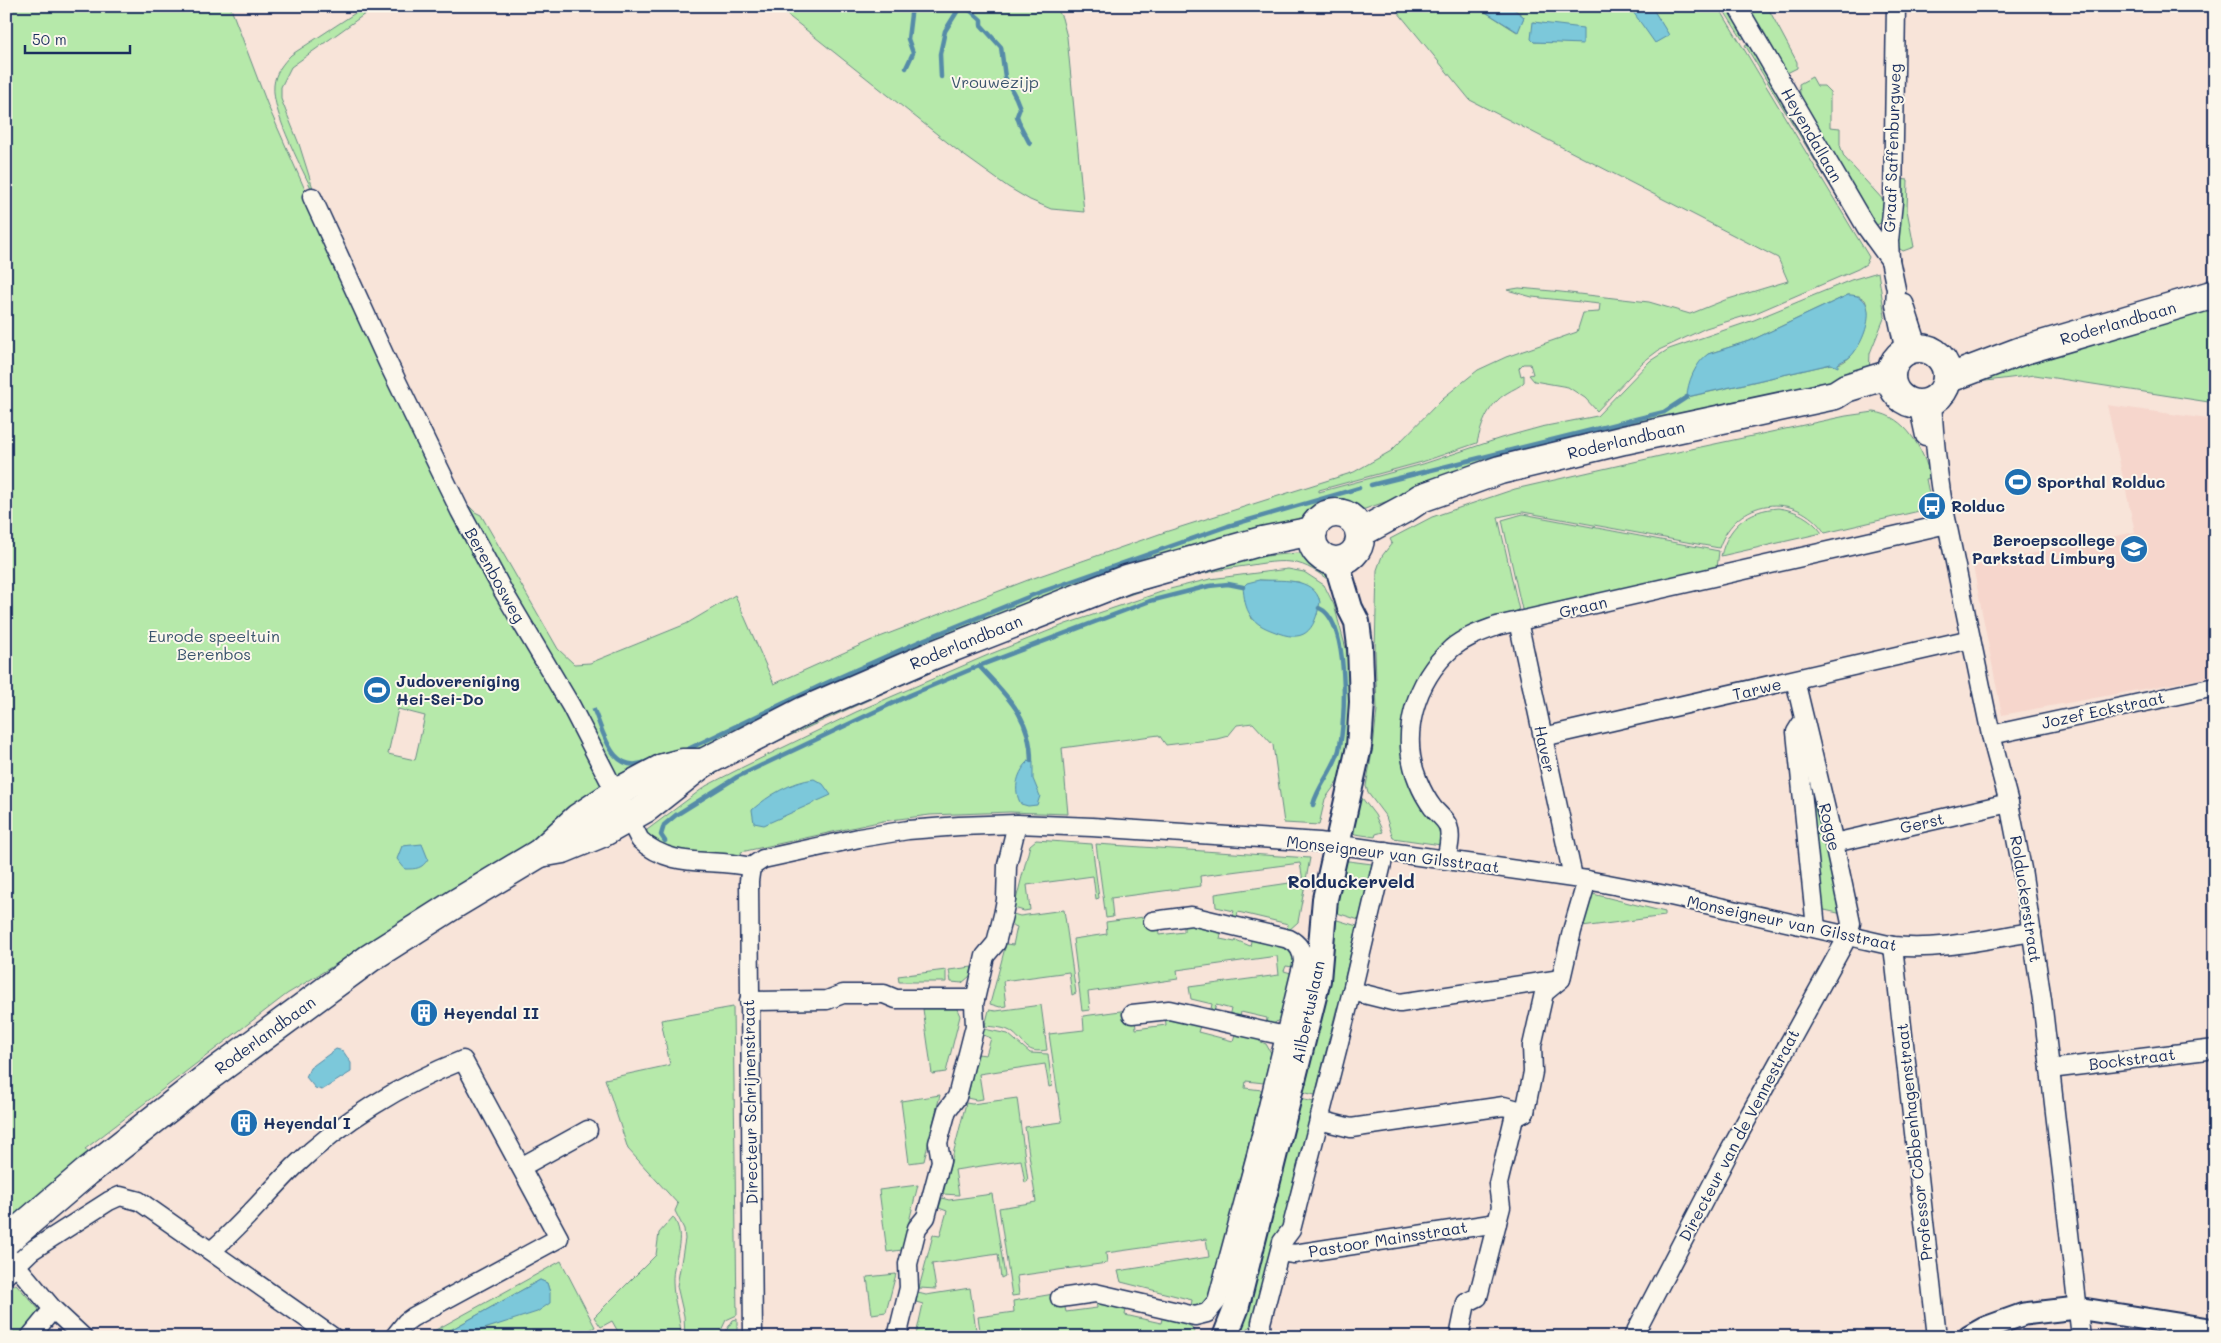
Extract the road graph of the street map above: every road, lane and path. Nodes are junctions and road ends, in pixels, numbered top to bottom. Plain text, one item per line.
1 (1737, 6) edge
2 (1896, 6) edge
3 (312, 197) dead end
4 (1890, 260) junction
5 (2215, 294) edge
6 (1916, 367) junction
7 (1925, 403) junction
8 (1947, 524) junction
9 (1356, 526) junction
10 (1328, 549) junction
11 (1518, 622) junction
12 (1971, 639) junction
13 (1795, 680) junction
14 (2215, 687) edge
15 (1804, 719) junction
16 (1991, 735) junction
17 (1543, 737) junction
18 (703, 763) junction
19 (616, 793) junction
20 (2009, 803) junction
21 (628, 819) junction
22 (1017, 824) junction
23 (1834, 843) junction
24 (1337, 844) junction
25 (1385, 851) junction
26 (540, 853) junction
27 (1446, 860) junction
28 (751, 867) junction
29 (1580, 878) junction
30 (1153, 921) dead end
31 (1816, 928) junction
32 (2032, 932) junction
33 (1848, 936) junction
34 (1893, 946) junction
35 (1561, 979) junction
36 (1352, 991) junction
37 (975, 999) junction
38 (749, 1001) junction
39 (1132, 1014) dead end
40 (1285, 1036) junction
41 (2215, 1049) edge
42 (2050, 1069) junction
43 (1281, 1090) junction
44 (1525, 1112) junction
45 (1319, 1120) junction
46 (588, 1130) dead end
47 (521, 1167) junction
48 (1496, 1223) junction
49 (211, 1251) junction
50 (1280, 1252) junction
51 (9, 1258) edge
52 (1060, 1298) dead end
53 (2077, 1308) junction
54 (53, 1309) junction
55 (1261, 1330) edge
56 (2215, 1330) edge
57 (30, 1337) edge
58 (83, 1337) edge
59 (333, 1337) edge
60 (394, 1337) edge
61 (753, 1337) edge
62 (897, 1337) edge
63 (1225, 1337) edge
64 (1459, 1337) edge
65 (1633, 1337) edge
66 (1937, 1337) edge
67 (1969, 1337) edge
68 (2081, 1337) edge

1 - 4 street, Heyendallaan
2 - 4 street, Graaf Saffenburgweg
3 - 19 street, Berenbosweg
4 - 6 street, Graaf Saffenburgweg
5 - 6 main road, Roderlandbaan
6 - 7 main road
6 - 7 main road
6 - 9 main road, Roderlandbaan
7 - 8 street, Rolduckerstraat
8 - 11 street, Graan
8 - 12 street, Rolduckerstraat
9 - 10 main road
9 - 10 main road
10 - 18 main road, Roderlandbaan
10 - 24 main road, Ailbertuslaan
11 - 17 street, Haver
11 - 27 street, Graan
12 - 13 street, Tarwe
12 - 16 street, Rolduckerstraat
13 - 15 street, Rogge
13 - 17 street, Tarwe
14 - 16 street, Jozef Eckstraat
15 - 23 street, Rogge
15 - 31 street, Rogge
16 - 20 street, Rolduckerstraat
17 - 29 street, Haver
18 - 19 main road, Roderlandbaan
18 - 21 main road, Roderlandbaan
19 - 21 street, Berenbosweg
19 - 26 main road, Roderlandbaan
20 - 23 street, Gerst
20 - 32 street, Rolduckerstraat
21 - 26 main road, Roderlandbaan
21 - 28 street, Berenbosweg
22 - 24 street, Monseigneur van Gilsstraat
22 - 28 street, Monseigneur van Gilsstraat
22 - 37 street
23 - 33 street, Rogge
24 - 25 street, Monseigneur van Gilsstraat
24 - 43 main road, Ailbertuslaan
25 - 27 street, Monseigneur van Gilsstraat
25 - 36 street
26 - 51 main road, Roderlandbaan
27 - 29 street, Monseigneur van Gilsstraat
28 - 38 street, Directeur Schrijnenstraat
29 - 31 street, Monseigneur van Gilsstraat
29 - 35 street
30 - 40 street, Ailbertuslaan
31 - 33 street, Monseigneur van Gilsstraat
32 - 34 street, Monseigneur van Gilsstraat
32 - 42 street, Rolduckerstraat
33 - 34 street, Monseigneur van Gilsstraat
33 - 65 street, Directeur van de Vennestraat
34 - 66 street, Professor Cobbenhagenstraat
35 - 36 street
35 - 44 street
36 - 45 street
37 - 38 street
37 - 62 street
38 - 61 street, Directeur Schrijnenstraat
39 - 40 street, Ailbertuslaan
40 - 43 street, Ailbertuslaan
41 - 42 street, Bockstraat
42 - 53 street, Rolduckerstraat
43 - 52 street, Ailbertuslaan
43 - 63 main road, Ailbertuslaan
44 - 45 street
44 - 48 street
45 - 50 street
46 - 47 street
47 - 49 street
47 - 60 street
48 - 50 street, Pastoor Mainsstraat
48 - 64 street
49 - 51 street
49 - 59 street
50 - 55 street
51 - 54 street
53 - 56 street
53 - 67 street
53 - 68 street, Rolduckerstraat
54 - 57 street
54 - 58 street

